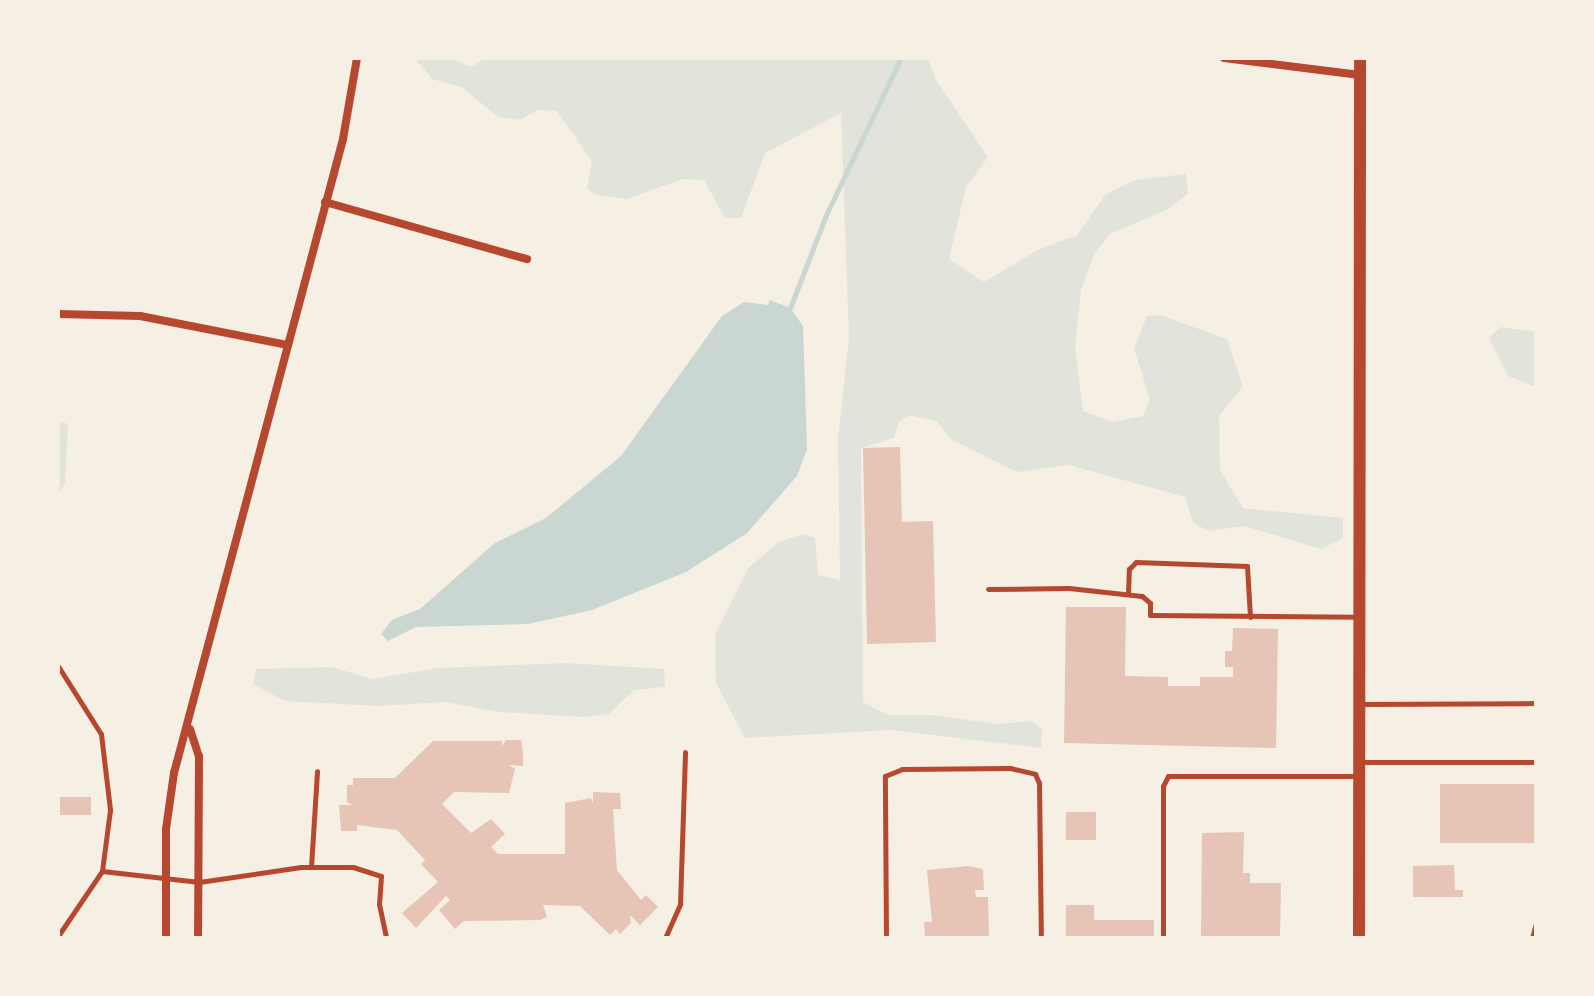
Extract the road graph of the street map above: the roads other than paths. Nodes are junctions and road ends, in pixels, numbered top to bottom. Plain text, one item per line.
1 (357, 58) edge
2 (1224, 58) edge
3 (1360, 58) edge
4 (1360, 75) junction
5 (325, 202) junction
6 (527, 259) dead end
7 (58, 314) edge
8 (288, 345) junction
9 (988, 589) dead end
10 (1128, 594) junction
11 (1250, 617) junction
12 (1360, 617) junction
13 (58, 666) edge
14 (1536, 703) edge
15 (1361, 704) junction
16 (190, 728) junction
17 (685, 752) dead end
18 (1361, 762) junction
19 (1536, 762) edge
20 (317, 771) dead end
21 (1361, 776) junction
22 (311, 867) junction
23 (102, 871) junction
24 (166, 880) junction
25 (199, 882) junction
26 (1536, 923) edge
27 (58, 936) edge
28 (166, 938) edge
29 (198, 938) edge
30 (386, 938) edge
31 (665, 938) edge
32 (886, 938) edge
33 (1041, 938) edge
34 (1163, 938) edge
35 (1359, 938) edge
36 (1532, 938) edge

1 - 5 street
2 - 4 street
3 - 4 street
4 - 12 street
5 - 6 street
5 - 8 street
7 - 8 street
8 - 16 street
9 - 10 lane
10 - 11 lane
10 - 11 lane
11 - 12 lane
12 - 15 street
13 - 23 lane
14 - 15 lane
15 - 18 street
16 - 24 street
16 - 25 street
17 - 31 lane
18 - 19 lane
18 - 21 street
20 - 22 lane
21 - 34 lane
21 - 35 street
22 - 25 lane
22 - 30 lane
23 - 24 lane
23 - 27 lane
24 - 25 lane
24 - 28 street
25 - 29 street
26 - 36 lane
32 - 33 lane

